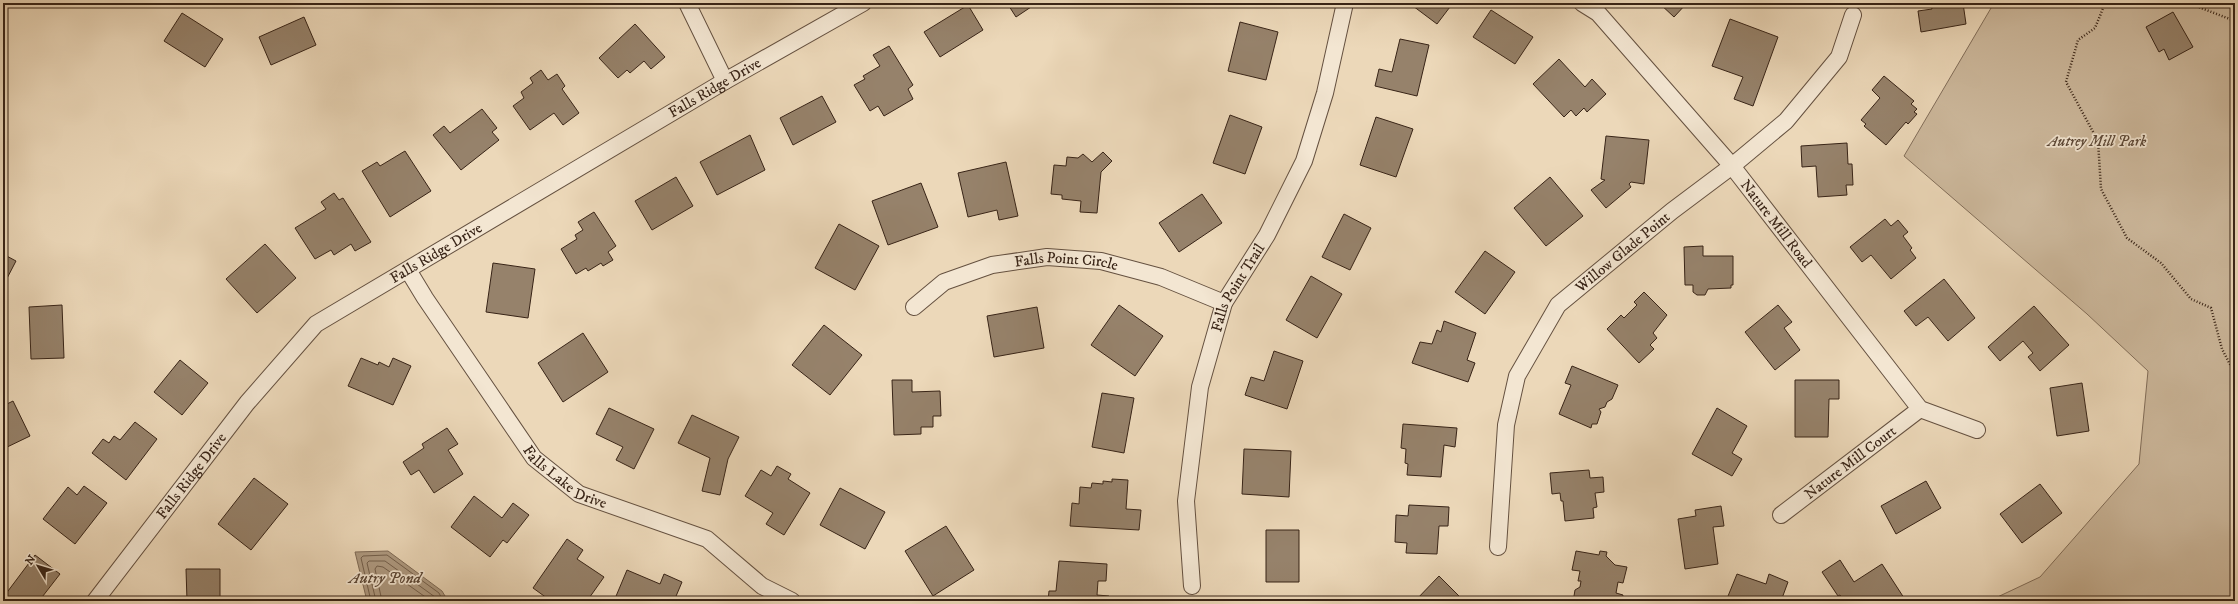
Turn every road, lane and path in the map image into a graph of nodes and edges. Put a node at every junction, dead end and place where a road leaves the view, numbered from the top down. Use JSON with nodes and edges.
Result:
{"nodes":[{"id":1,"x":687,"y":3,"type":"edge"},
{"id":2,"x":863,"y":3,"type":"edge"},
{"id":3,"x":1344,"y":3,"type":"edge"},
{"id":4,"x":1582,"y":3,"type":"edge"},
{"id":5,"x":2109,"y":3,"type":"edge"},
{"id":6,"x":2188,"y":3,"type":"edge"},
{"id":7,"x":1853,"y":15,"type":"dead end"},
{"id":8,"x":2235,"y":21,"type":"edge"},
{"id":9,"x":725,"y":80,"type":"junction"},
{"id":10,"x":1732,"y":166,"type":"junction"},
{"id":11,"x":408,"y":270,"type":"junction"},
{"id":12,"x":1224,"y":303,"type":"junction"},
{"id":13,"x":914,"y":307,"type":"dead end"},
{"id":14,"x":2235,"y":374,"type":"edge"},
{"id":15,"x":1920,"y":409,"type":"junction"},
{"id":16,"x":1977,"y":430,"type":"dead end"},
{"id":17,"x":1781,"y":515,"type":"dead end"},
{"id":18,"x":1498,"y":547,"type":"dead end"},
{"id":19,"x":1192,"y":586,"type":"dead end"},
{"id":20,"x":98,"y":599,"type":"edge"},
{"id":21,"x":792,"y":601,"type":"edge"}],
"edges":[{"from":1,"to":9,"type":"street"},
{"from":2,"to":9,"type":"street","name":"Falls Ridge Drive"},
{"from":3,"to":12,"type":"street","name":"Falls Point Trail"},
{"from":4,"to":10,"type":"street","name":"Nature Mill Road"},
{"from":5,"to":14,"type":"path"},
{"from":6,"to":8,"type":"path"},
{"from":7,"to":10,"type":"street","name":"Willow Glade Point"},
{"from":9,"to":11,"type":"street","name":"Falls Ridge Drive"},
{"from":10,"to":15,"type":"street","name":"Nature Mill Road"},
{"from":10,"to":18,"type":"street","name":"Willow Glade Point"},
{"from":11,"to":20,"type":"street","name":"Falls Ridge Drive"},
{"from":11,"to":21,"type":"street","name":"Falls Lake Drive"},
{"from":12,"to":13,"type":"street","name":"Falls Point Circle"},
{"from":12,"to":19,"type":"street","name":"Falls Point Trail"},
{"from":15,"to":16,"type":"street"},
{"from":15,"to":17,"type":"street","name":"Nature Mill Court"}]}
